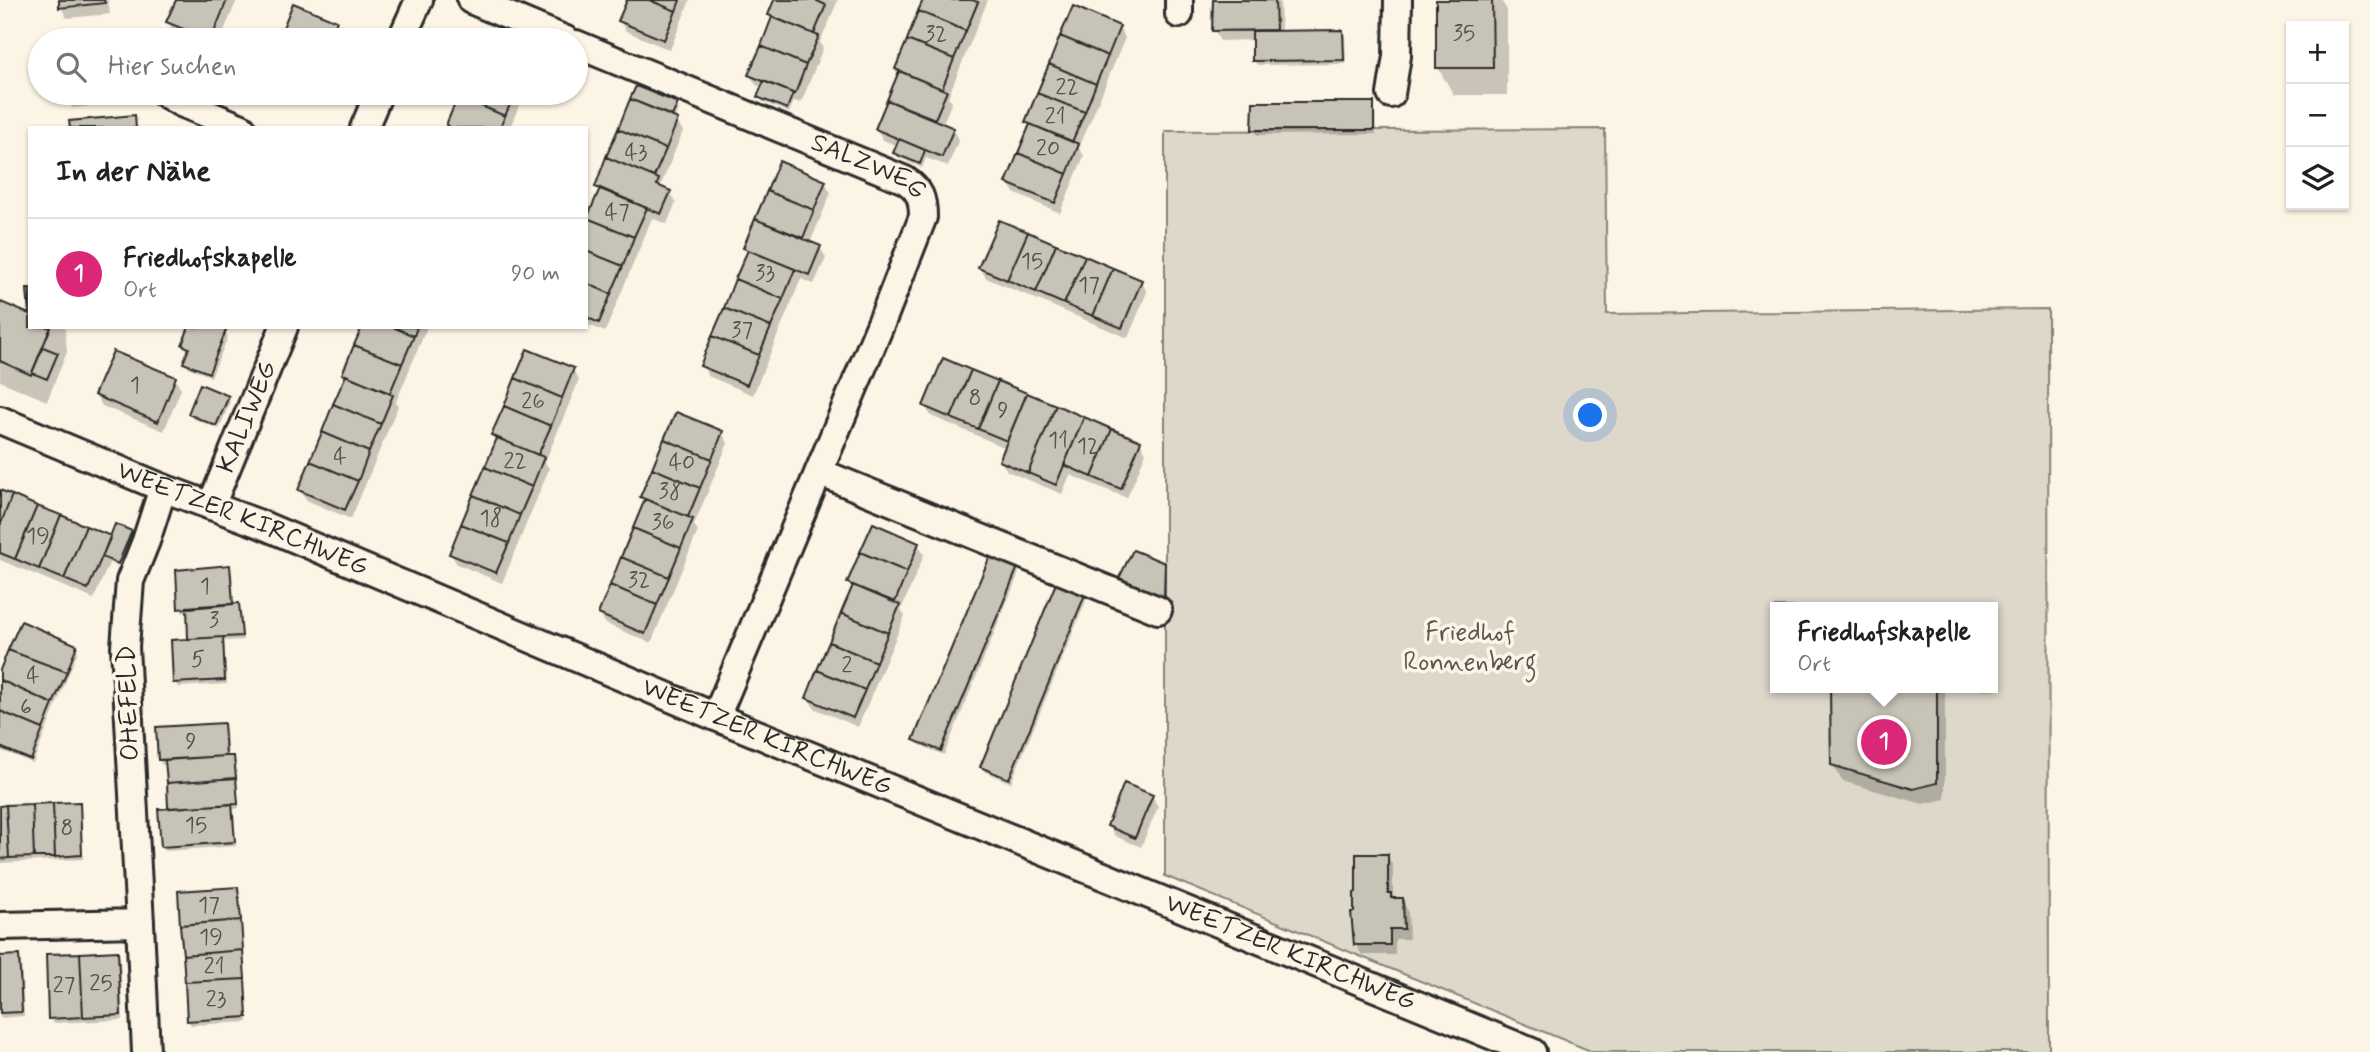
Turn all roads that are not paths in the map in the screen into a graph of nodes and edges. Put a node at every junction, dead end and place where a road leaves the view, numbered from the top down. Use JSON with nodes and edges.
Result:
{"nodes":[{"id":1,"x":419,"y":0,"type":"edge"},
{"id":2,"x":471,"y":0,"type":"edge"},
{"id":3,"x":1398,"y":0,"type":"edge"},
{"id":4,"x":406,"y":28,"type":"edge"},
{"id":5,"x":538,"y":28,"type":"edge"},
{"id":6,"x":588,"y":49,"type":"edge"},
{"id":7,"x":1391,"y":94,"type":"dead end"},
{"id":8,"x":186,"y":105,"type":"edge"},
{"id":9,"x":374,"y":105,"type":"edge"},
{"id":10,"x":237,"y":126,"type":"edge"},
{"id":11,"x":365,"y":126,"type":"edge"},
{"id":12,"x":283,"y":329,"type":"edge"},
{"id":13,"x":0,"y":420,"type":"edge"},
{"id":14,"x":819,"y":472,"type":"junction"},
{"id":15,"x":163,"y":488,"type":"junction"},
{"id":16,"x":211,"y":506,"type":"junction"},
{"id":17,"x":1158,"y":610,"type":"dead end"},
{"id":18,"x":716,"y":718,"type":"junction"},
{"id":19,"x":141,"y":923,"type":"junction"},
{"id":20,"x":0,"y":926,"type":"edge"},
{"id":21,"x":146,"y":1052,"type":"edge"},
{"id":22,"x":1532,"y":1052,"type":"edge"}],
"edges":[{"from":1,"to":4,"type":"street"},
{"from":2,"to":5,"type":"street"},
{"from":3,"to":7,"type":"street"},
{"from":6,"to":14,"type":"street","name":"SALZWEG"},
{"from":8,"to":10,"type":"street"},
{"from":9,"to":11,"type":"street"},
{"from":12,"to":16,"type":"street","name":"KALIWEG"},
{"from":13,"to":15,"type":"street","name":"WEETZER KIRCHWEG"},
{"from":14,"to":17,"type":"street"},
{"from":14,"to":18,"type":"street","name":"SALZWEG"},
{"from":15,"to":16,"type":"street","name":"WEETZER KIRCHWEG"},
{"from":15,"to":19,"type":"street","name":"OHEFELD"},
{"from":16,"to":18,"type":"street","name":"WEETZER KIRCHWEG"},
{"from":18,"to":22,"type":"street","name":"WEETZER KIRCHWEG"},
{"from":19,"to":20,"type":"street"},
{"from":19,"to":21,"type":"street","name":"OHEFELD"}]}
